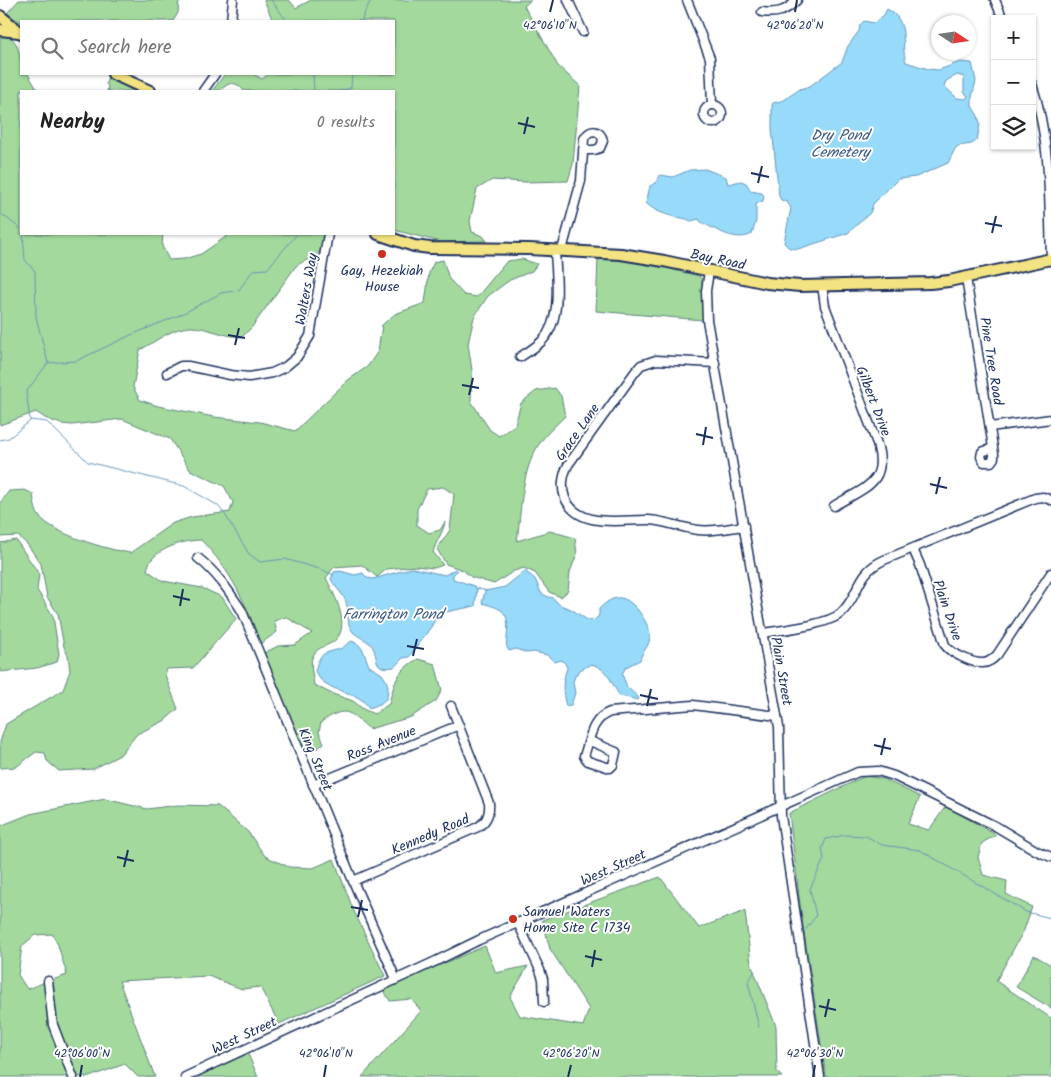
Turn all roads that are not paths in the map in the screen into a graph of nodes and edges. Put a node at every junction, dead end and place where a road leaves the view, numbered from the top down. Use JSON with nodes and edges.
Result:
{"nodes":[{"id":1,"x":233,"y":0,"type":"edge"},
{"id":2,"x":568,"y":0,"type":"edge"},
{"id":3,"x":687,"y":0,"type":"edge"},
{"id":4,"x":797,"y":0,"type":"edge"},
{"id":5,"x":995,"y":0,"type":"edge"},
{"id":6,"x":762,"y":12,"type":"dead end"},
{"id":7,"x":1001,"y":15,"type":"edge"},
{"id":8,"x":0,"y":16,"type":"edge"},
{"id":9,"x":231,"y":20,"type":"edge"},
{"id":10,"x":0,"y":30,"type":"edge"},
{"id":11,"x":20,"y":32,"type":"edge"},
{"id":12,"x":583,"y":32,"type":"dead end"},
{"id":13,"x":20,"y":33,"type":"edge"},
{"id":14,"x":115,"y":75,"type":"edge"},
{"id":15,"x":214,"y":75,"type":"edge"},
{"id":16,"x":148,"y":90,"type":"edge"},
{"id":17,"x":205,"y":90,"type":"edge"},
{"id":18,"x":1036,"y":96,"type":"edge"},
{"id":19,"x":712,"y":105,"type":"dead end"},
{"id":20,"x":583,"y":150,"type":"dead end"},
{"id":21,"x":328,"y":235,"type":"edge"},
{"id":22,"x":381,"y":235,"type":"edge"},
{"id":23,"x":559,"y":250,"type":"junction"},
{"id":24,"x":1051,"y":259,"type":"edge"},
{"id":25,"x":709,"y":271,"type":"junction"},
{"id":26,"x":966,"y":278,"type":"junction"},
{"id":27,"x":822,"y":286,"type":"junction"},
{"id":28,"x":520,"y":357,"type":"dead end"},
{"id":29,"x":715,"y":363,"type":"junction"},
{"id":30,"x":167,"y":373,"type":"dead end"},
{"id":31,"x":1051,"y":419,"type":"edge"},
{"id":32,"x":990,"y":427,"type":"junction"},
{"id":33,"x":993,"y":448,"type":"dead end"},
{"id":34,"x":1051,"y":500,"type":"edge"},
{"id":35,"x":834,"y":506,"type":"dead end"},
{"id":36,"x":744,"y":526,"type":"junction"},
{"id":37,"x":913,"y":549,"type":"junction"},
{"id":38,"x":198,"y":558,"type":"dead end"},
{"id":39,"x":1051,"y":573,"type":"edge"},
{"id":40,"x":763,"y":633,"type":"junction"},
{"id":41,"x":451,"y":706,"type":"dead end"},
{"id":42,"x":777,"y":716,"type":"junction"},
{"id":43,"x":459,"y":725,"type":"junction"},
{"id":44,"x":590,"y":742,"type":"dead end"},
{"id":45,"x":313,"y":785,"type":"junction"},
{"id":46,"x":780,"y":806,"type":"junction"},
{"id":47,"x":1051,"y":857,"type":"edge"},
{"id":48,"x":352,"y":881,"type":"junction"},
{"id":49,"x":518,"y":923,"type":"junction"},
{"id":50,"x":396,"y":979,"type":"junction"},
{"id":51,"x":48,"y":981,"type":"dead end"},
{"id":52,"x":544,"y":1002,"type":"dead end"},
{"id":53,"x":73,"y":1077,"type":"edge"},
{"id":54,"x":185,"y":1077,"type":"edge"},
{"id":55,"x":820,"y":1077,"type":"edge"}],
"edges":[{"from":1,"to":9,"type":"street"},
{"from":2,"to":12,"type":"street"},
{"from":3,"to":19,"type":"street"},
{"from":4,"to":6,"type":"street"},
{"from":5,"to":7,"type":"street"},
{"from":8,"to":11,"type":"main road"},
{"from":10,"to":13,"type":"main road"},
{"from":14,"to":16,"type":"main road"},
{"from":15,"to":17,"type":"street"},
{"from":18,"to":24,"type":"street"},
{"from":20,"to":23,"type":"street"},
{"from":21,"to":30,"type":"street","name":"Walters Way"},
{"from":22,"to":23,"type":"main road","name":"Bay Road"},
{"from":23,"to":25,"type":"main road","name":"Bay Road"},
{"from":23,"to":28,"type":"street"},
{"from":24,"to":26,"type":"main road","name":"Bay Road"},
{"from":25,"to":27,"type":"main road","name":"Bay Road"},
{"from":25,"to":29,"type":"street","name":"Plain Street"},
{"from":26,"to":27,"type":"main road","name":"Bay Road"},
{"from":26,"to":32,"type":"street","name":"Pine Tree Road"},
{"from":27,"to":35,"type":"street","name":"Gilbert Drive"},
{"from":29,"to":36,"type":"street","name":"Plain Street"},
{"from":29,"to":36,"type":"street","name":"Grace Lane"},
{"from":31,"to":32,"type":"street"},
{"from":32,"to":33,"type":"street","name":"Pine Tree Road"},
{"from":34,"to":37,"type":"street"},
{"from":36,"to":40,"type":"street","name":"Plain Street"},
{"from":37,"to":39,"type":"street","name":"Plain Drive"},
{"from":37,"to":40,"type":"street"},
{"from":38,"to":45,"type":"street","name":"King Street"},
{"from":40,"to":42,"type":"street","name":"Plain Street"},
{"from":41,"to":43,"type":"street","name":"Kennedy Road"},
{"from":42,"to":44,"type":"street"},
{"from":42,"to":46,"type":"street","name":"Plain Street"},
{"from":43,"to":45,"type":"street","name":"Ross Avenue"},
{"from":43,"to":48,"type":"street","name":"Kennedy Road"},
{"from":45,"to":48,"type":"street","name":"King Street"},
{"from":46,"to":47,"type":"street","name":"West Street"},
{"from":46,"to":49,"type":"street","name":"West Street"},
{"from":46,"to":55,"type":"street","name":"Plain Street"},
{"from":48,"to":50,"type":"street","name":"King Street"},
{"from":49,"to":50,"type":"street","name":"West Street"},
{"from":49,"to":52,"type":"street"},
{"from":50,"to":54,"type":"street","name":"West Street"},
{"from":51,"to":53,"type":"street"}]}
